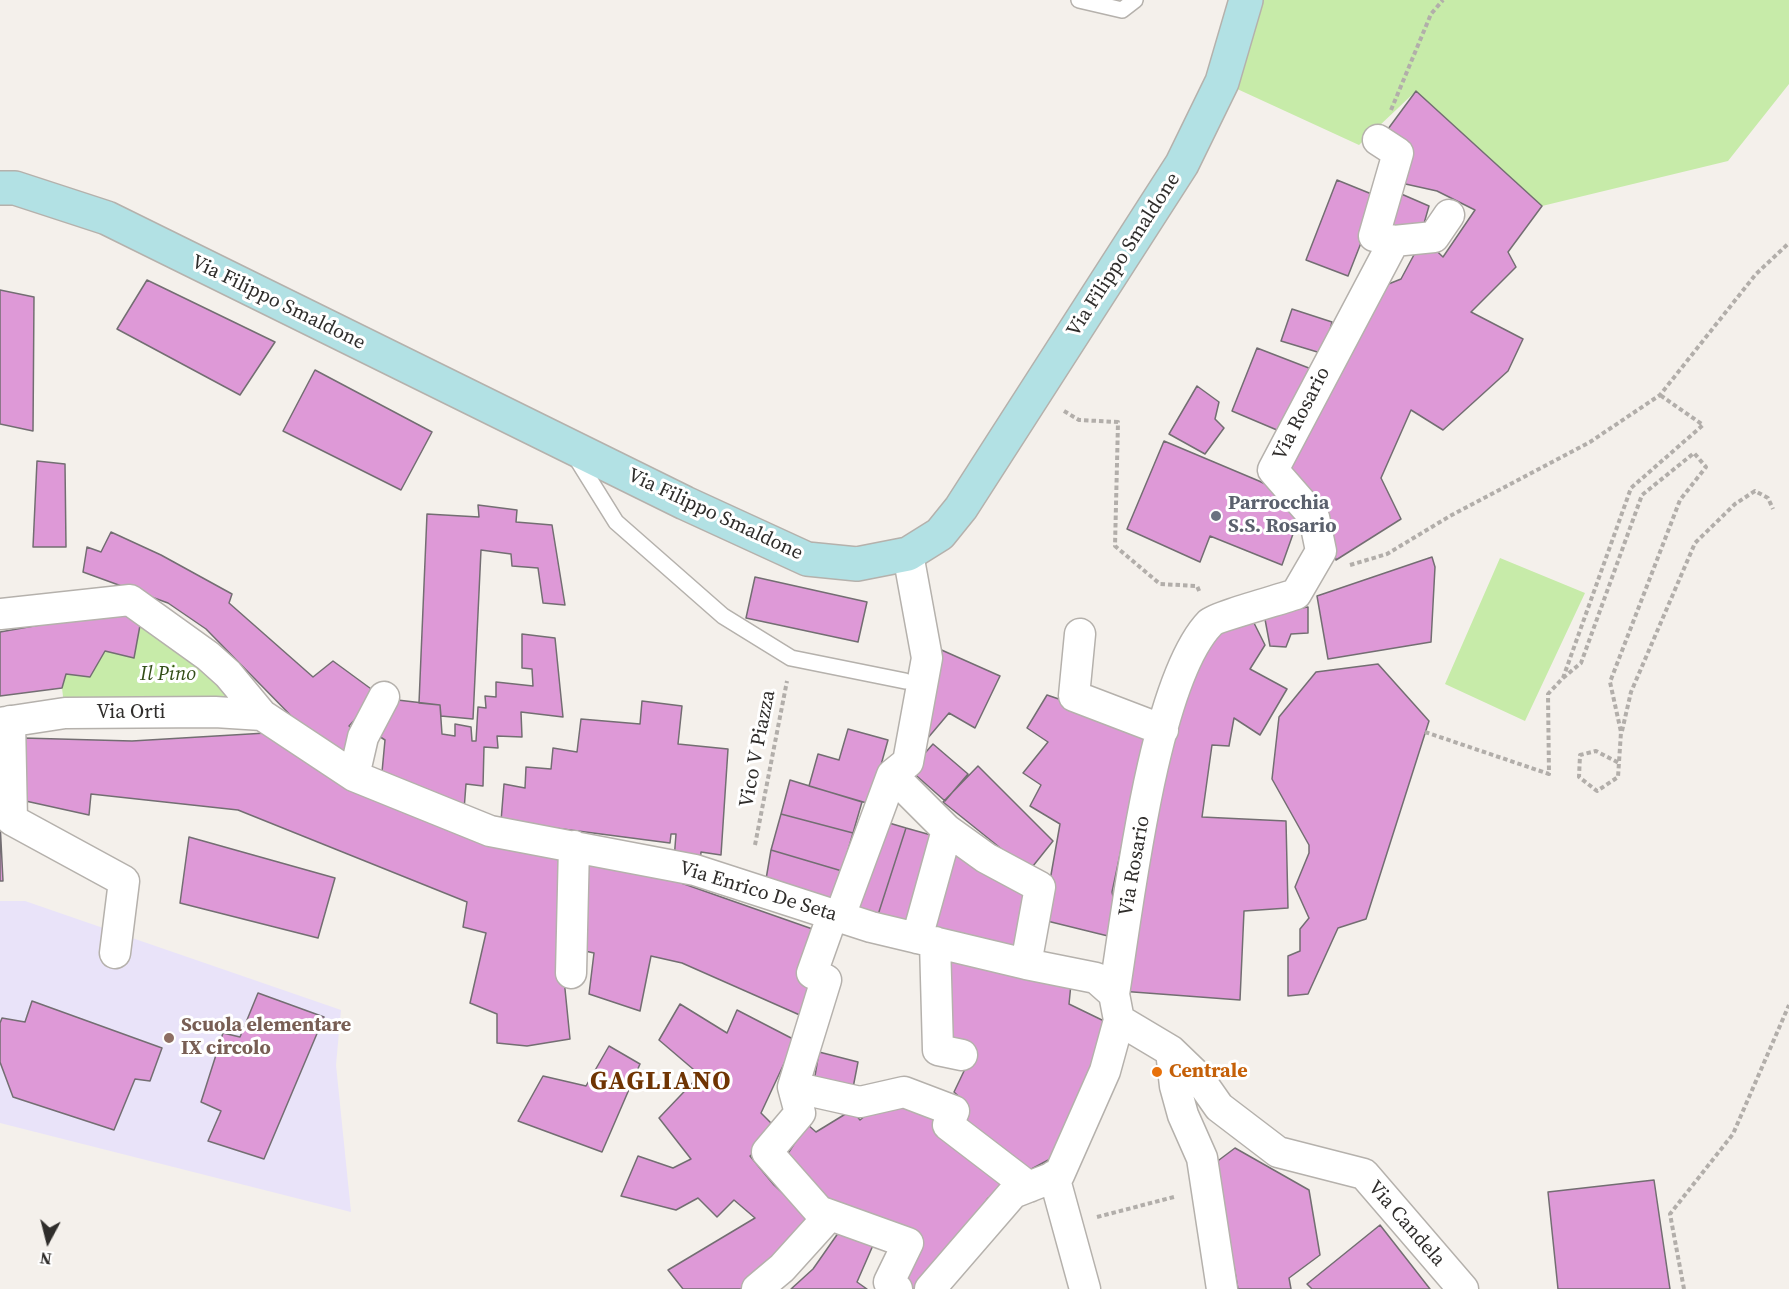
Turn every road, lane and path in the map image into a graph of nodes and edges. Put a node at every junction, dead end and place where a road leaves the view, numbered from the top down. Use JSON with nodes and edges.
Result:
{"nodes":[{"id":1,"x":1079,"y":0,"type":"edge"},
{"id":2,"x":1135,"y":0,"type":"edge"},
{"id":3,"x":1246,"y":0,"type":"edge"},
{"id":4,"x":1443,"y":0,"type":"edge"},
{"id":5,"x":1378,"y":140,"type":"joint"},
{"id":6,"x":0,"y":188,"type":"edge"},
{"id":7,"x":1449,"y":215,"type":"dead end"},
{"id":8,"x":1394,"y":241,"type":"junction"},
{"id":9,"x":1789,"y":243,"type":"edge"},
{"id":10,"x":1034,"y":394,"type":"junction"},
{"id":11,"x":1660,"y":395,"type":"junction"},
{"id":12,"x":569,"y":446,"type":"junction"},
{"id":13,"x":1773,"y":509,"type":"dead end"},
{"id":14,"x":908,"y":554,"type":"junction"},
{"id":15,"x":1306,"y":577,"type":"junction"},
{"id":16,"x":0,"y":614,"type":"edge"},
{"id":17,"x":1211,"y":621,"type":"junction"},
{"id":18,"x":1080,"y":634,"type":"dead end"},
{"id":19,"x":791,"y":658,"type":"junction"},
{"id":20,"x":1563,"y":678,"type":"junction"},
{"id":21,"x":905,"y":681,"type":"dead end"},
{"id":22,"x":384,"y":697,"type":"dead end"},
{"id":23,"x":262,"y":715,"type":"junction"},
{"id":24,"x":5,"y":722,"type":"edge"},
{"id":25,"x":1163,"y":730,"type":"junction"},
{"id":26,"x":1425,"y":732,"type":"dead end"},
{"id":27,"x":1622,"y":732,"type":"junction"},
{"id":28,"x":1619,"y":763,"type":"junction"},
{"id":29,"x":892,"y":775,"type":"junction"},
{"id":30,"x":354,"y":776,"type":"junction"},
{"id":31,"x":947,"y":830,"type":"junction"},
{"id":32,"x":755,"y":845,"type":"dead end"},
{"id":33,"x":574,"y":846,"type":"junction"},
{"id":34,"x":837,"y":915,"type":"junction"},
{"id":35,"x":926,"y":940,"type":"junction"},
{"id":36,"x":115,"y":953,"type":"dead end"},
{"id":37,"x":1026,"y":964,"type":"junction"},
{"id":38,"x":571,"y":973,"type":"dead end"},
{"id":39,"x":1789,"y":1005,"type":"edge"},
{"id":40,"x":1116,"y":1007,"type":"junction"},
{"id":41,"x":1171,"y":1052,"type":"junction"},
{"id":42,"x":962,"y":1055,"type":"dead end"},
{"id":43,"x":794,"y":1088,"type":"junction"},
{"id":44,"x":1042,"y":1182,"type":"junction"},
{"id":45,"x":1207,"y":1189,"type":"junction"},
{"id":46,"x":830,"y":1216,"type":"junction"},
{"id":47,"x":1068,"y":1224,"type":"junction"},
{"id":48,"x":757,"y":1289,"type":"edge"},
{"id":49,"x":897,"y":1289,"type":"edge"},
{"id":50,"x":930,"y":1289,"type":"edge"},
{"id":51,"x":1085,"y":1289,"type":"edge"},
{"id":52,"x":1222,"y":1289,"type":"edge"},
{"id":53,"x":1463,"y":1289,"type":"edge"},
{"id":54,"x":1684,"y":1289,"type":"edge"}],
"edges":[{"from":1,"to":2,"type":"lane"},
{"from":3,"to":10,"type":"street","name":"Via Filippo Smaldone"},
{"from":4,"to":5,"type":"path"},
{"from":5,"to":8,"type":"street"},
{"from":6,"to":12,"type":"street","name":"Via Filippo Smaldone"},
{"from":7,"to":8,"type":"street"},
{"from":8,"to":15,"type":"street","name":"Via Rosario"},
{"from":9,"to":11,"type":"path"},
{"from":10,"to":14,"type":"street","name":"Via Filippo Smaldone"},
{"from":10,"to":17,"type":"path"},
{"from":11,"to":15,"type":"path"},
{"from":11,"to":20,"type":"path"},
{"from":12,"to":14,"type":"street","name":"Via Filippo Smaldone"},
{"from":12,"to":19,"type":"lane"},
{"from":13,"to":27,"type":"path"},
{"from":14,"to":29,"type":"street"},
{"from":15,"to":17,"type":"street","name":"Via Rosario"},
{"from":16,"to":23,"type":"street"},
{"from":17,"to":25,"type":"street","name":"Via Rosario"},
{"from":18,"to":25,"type":"street"},
{"from":19,"to":21,"type":"lane"},
{"from":19,"to":32,"type":"path","name":"Vico V Piazza"},
{"from":20,"to":26,"type":"path"},
{"from":20,"to":27,"type":"path"},
{"from":22,"to":30,"type":"street"},
{"from":23,"to":24,"type":"street","name":"Via Orti"},
{"from":23,"to":30,"type":"street","name":"Via Enrico De Seta"},
{"from":24,"to":36,"type":"street"},
{"from":25,"to":40,"type":"street","name":"Via Rosario"},
{"from":27,"to":28,"type":"path"},
{"from":28,"to":28,"type":"path"},
{"from":29,"to":31,"type":"street"},
{"from":29,"to":34,"type":"street"},
{"from":30,"to":33,"type":"street","name":"Via Enrico De Seta"},
{"from":31,"to":35,"type":"street"},
{"from":31,"to":37,"type":"street"},
{"from":33,"to":34,"type":"street","name":"Via Enrico De Seta"},
{"from":33,"to":38,"type":"street"},
{"from":34,"to":35,"type":"street","name":"Via Enrico De Seta"},
{"from":34,"to":43,"type":"street"},
{"from":35,"to":37,"type":"street","name":"Via Enrico De Seta"},
{"from":35,"to":42,"type":"street"},
{"from":37,"to":40,"type":"street","name":"Via Enrico De Seta"},
{"from":39,"to":54,"type":"path"},
{"from":40,"to":41,"type":"street","name":"Via Enrico De Seta"},
{"from":40,"to":44,"type":"street","name":"Via Rosario"},
{"from":41,"to":45,"type":"street"},
{"from":41,"to":53,"type":"street","name":"Via Candela"},
{"from":43,"to":44,"type":"street"},
{"from":43,"to":46,"type":"street"},
{"from":44,"to":47,"type":"street"},
{"from":44,"to":50,"type":"street"},
{"from":45,"to":47,"type":"path"},
{"from":45,"to":52,"type":"street"},
{"from":46,"to":48,"type":"street"},
{"from":46,"to":49,"type":"street"},
{"from":47,"to":51,"type":"street"}]}
